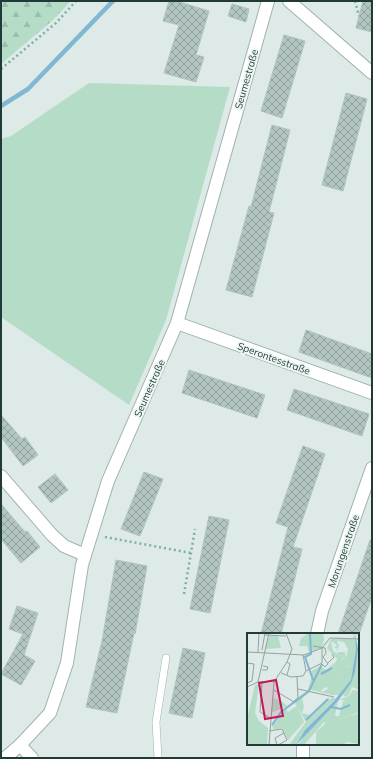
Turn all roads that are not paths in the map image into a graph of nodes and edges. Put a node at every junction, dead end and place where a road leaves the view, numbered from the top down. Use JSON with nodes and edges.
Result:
{"nodes":[{"id":1,"x":268,"y":1,"type":"edge"},
{"id":2,"x":289,"y":1,"type":"edge"},
{"id":3,"x":372,"y":73,"type":"edge"},
{"id":4,"x":177,"y":323,"type":"junction"},
{"id":5,"x":372,"y":392,"type":"edge"},
{"id":6,"x":372,"y":468,"type":"edge"},
{"id":7,"x":1,"y":476,"type":"edge"},
{"id":8,"x":85,"y":555,"type":"junction"},
{"id":9,"x":317,"y":633,"type":"edge"},
{"id":10,"x":166,"y":658,"type":"dead end"},
{"id":11,"x":20,"y":745,"type":"junction"},
{"id":12,"x":303,"y":745,"type":"edge"},
{"id":13,"x":5,"y":758,"type":"edge"},
{"id":14,"x":32,"y":758,"type":"edge"},
{"id":15,"x":158,"y":758,"type":"edge"},
{"id":16,"x":303,"y":758,"type":"edge"}],
"edges":[{"from":1,"to":4,"type":"street","name":"Seumestraße"},
{"from":2,"to":3,"type":"street"},
{"from":4,"to":5,"type":"street","name":"Sperontesstraße"},
{"from":4,"to":8,"type":"street","name":"Seumestraße"},
{"from":6,"to":9,"type":"street","name":"Morungenstraße"},
{"from":7,"to":8,"type":"street"},
{"from":8,"to":11,"type":"street","name":"Seumestraße"},
{"from":10,"to":15,"type":"lane"},
{"from":11,"to":13,"type":"street","name":"Seumestraße"},
{"from":11,"to":14,"type":"street"},
{"from":12,"to":16,"type":"street"}]}
